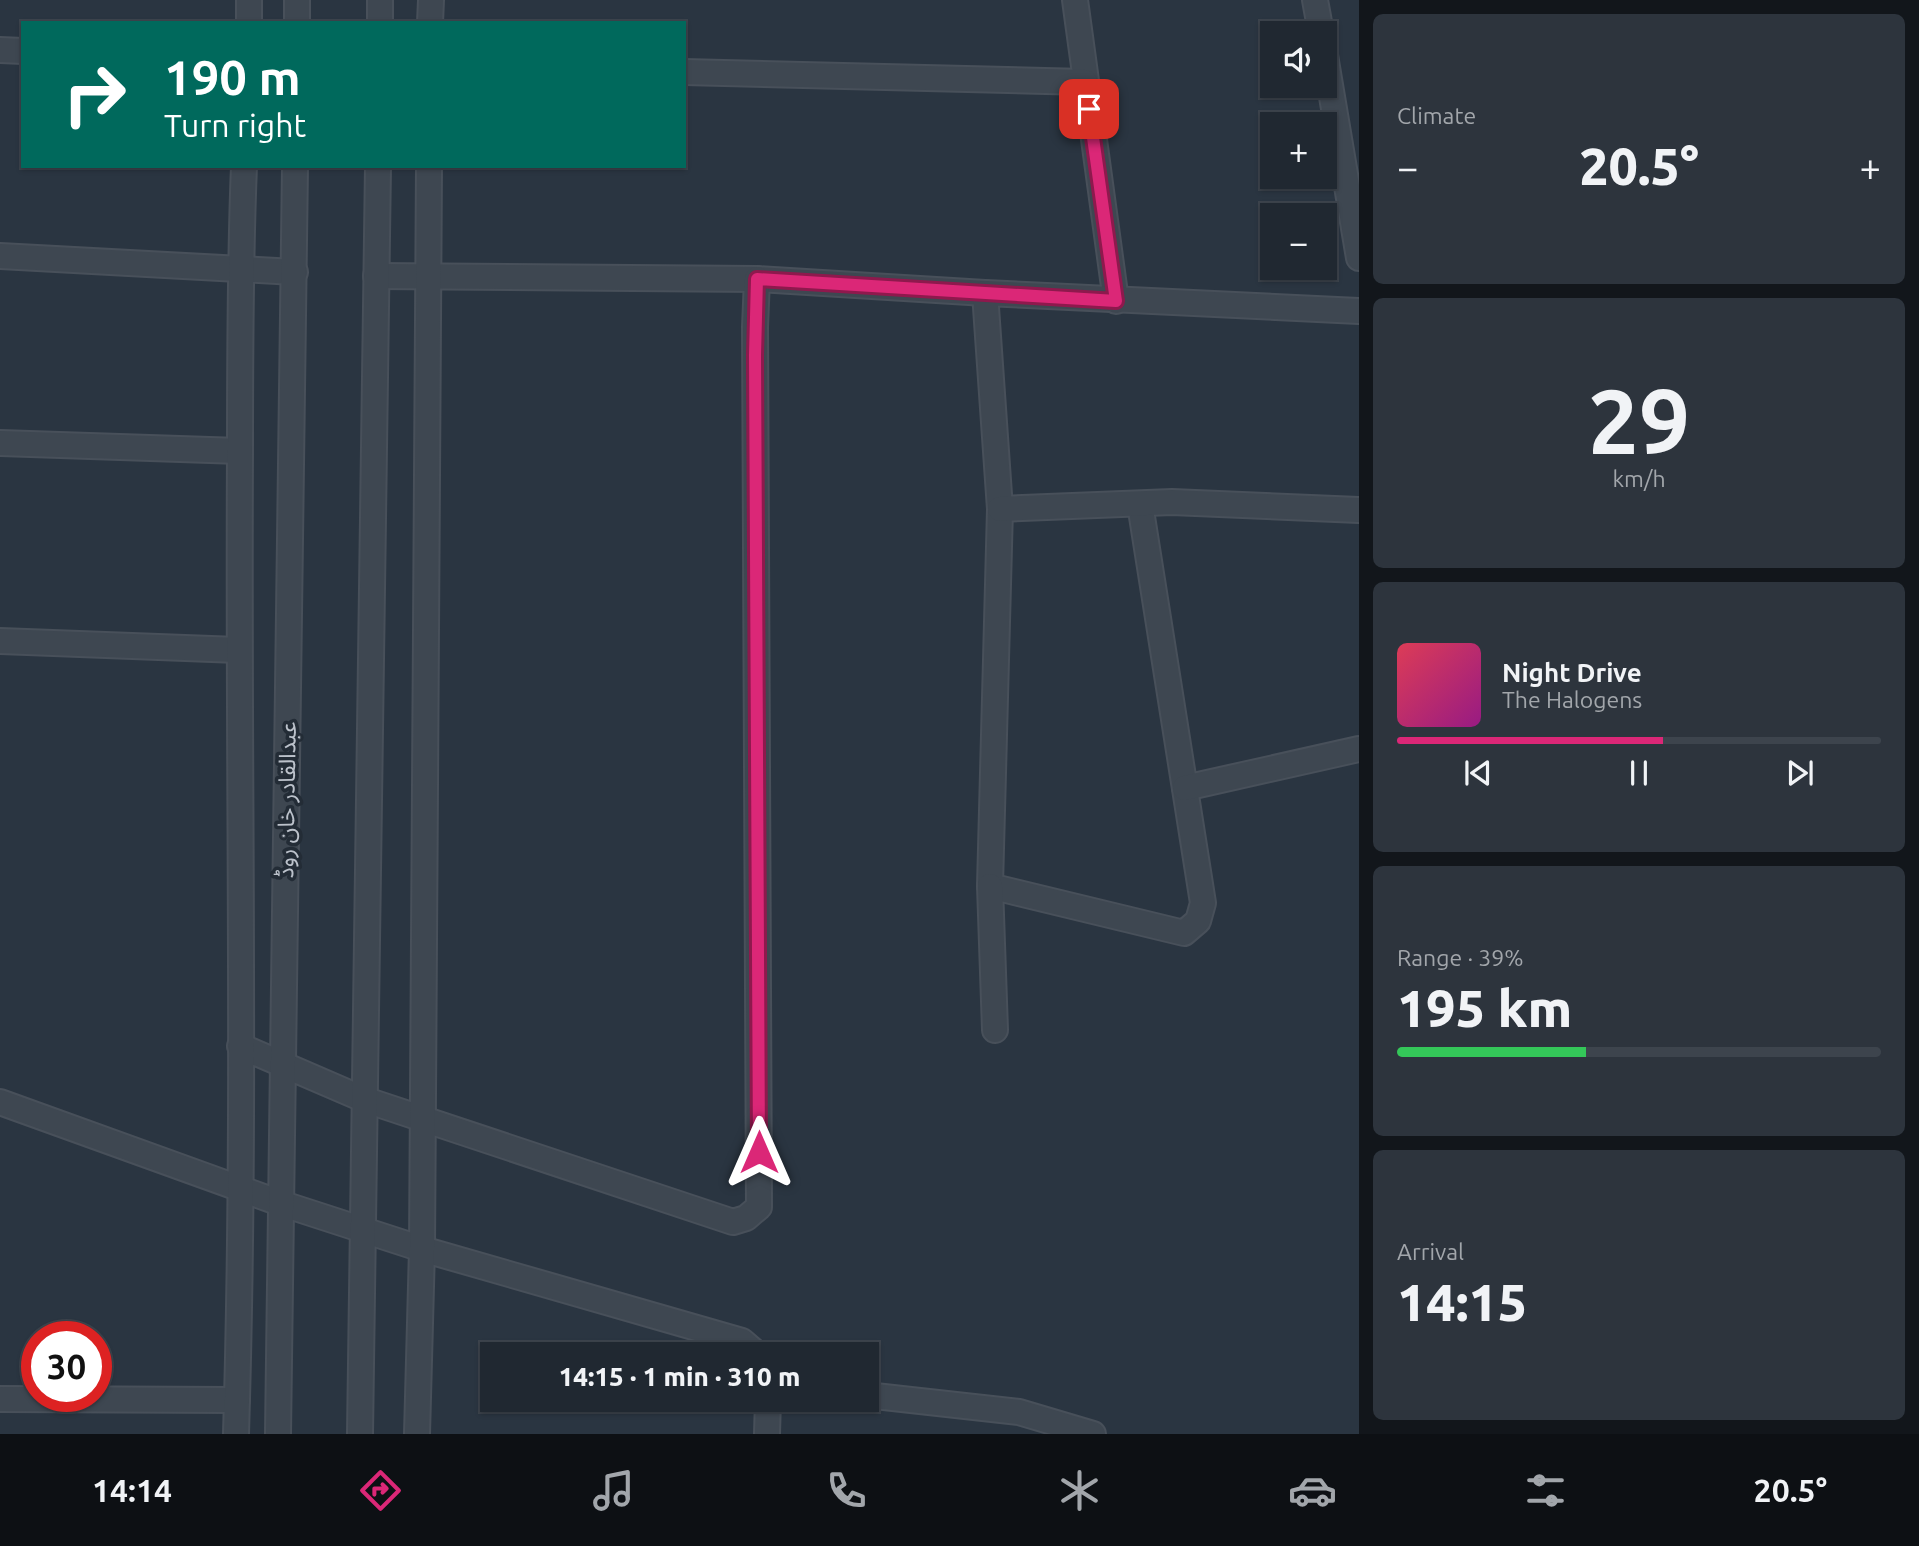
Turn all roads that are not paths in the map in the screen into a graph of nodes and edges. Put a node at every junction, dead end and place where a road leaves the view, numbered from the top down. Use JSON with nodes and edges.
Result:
{"nodes":[{"id":1,"x":248,"y":0,"type":"edge"},
{"id":2,"x":297,"y":0,"type":"edge"},
{"id":3,"x":380,"y":0,"type":"edge"},
{"id":4,"x":431,"y":0,"type":"edge"},
{"id":5,"x":1075,"y":0,"type":"edge"},
{"id":6,"x":1315,"y":0,"type":"edge"},
{"id":7,"x":248,"y":21,"type":"edge"},
{"id":8,"x":297,"y":21,"type":"edge"},
{"id":9,"x":380,"y":21,"type":"edge"},
{"id":10,"x":430,"y":21,"type":"edge"},
{"id":11,"x":1319,"y":21,"type":"edge"},
{"id":12,"x":0,"y":50,"type":"edge"},
{"id":13,"x":21,"y":51,"type":"edge"},
{"id":14,"x":686,"y":72,"type":"edge"},
{"id":15,"x":1086,"y":82,"type":"junction"},
{"id":16,"x":1332,"y":98,"type":"edge"},
{"id":17,"x":244,"y":168,"type":"edge"},
{"id":18,"x":296,"y":168,"type":"edge"},
{"id":19,"x":378,"y":168,"type":"edge"},
{"id":20,"x":429,"y":168,"type":"edge"},
{"id":21,"x":0,"y":256,"type":"edge"},
{"id":22,"x":1359,"y":258,"type":"edge"},
{"id":23,"x":240,"y":269,"type":"junction"},
{"id":24,"x":295,"y":272,"type":"junction"},
{"id":25,"x":376,"y":276,"type":"junction"},
{"id":26,"x":428,"y":277,"type":"junction"},
{"id":27,"x":757,"y":279,"type":"junction"},
{"id":28,"x":985,"y":293,"type":"junction"},
{"id":29,"x":1116,"y":301,"type":"junction"},
{"id":30,"x":1359,"y":312,"type":"edge"},
{"id":31,"x":0,"y":443,"type":"edge"},
{"id":32,"x":240,"y":451,"type":"junction"},
{"id":33,"x":1140,"y":504,"type":"junction"},
{"id":34,"x":1000,"y":509,"type":"junction"},
{"id":35,"x":1359,"y":510,"type":"edge"},
{"id":36,"x":0,"y":641,"type":"edge"},
{"id":37,"x":238,"y":650,"type":"junction"},
{"id":38,"x":1359,"y":749,"type":"edge"},
{"id":39,"x":1185,"y":788,"type":"junction"},
{"id":40,"x":990,"y":886,"type":"junction"},
{"id":41,"x":995,"y":1030,"type":"dead end"},
{"id":42,"x":240,"y":1046,"type":"junction"},
{"id":43,"x":282,"y":1063,"type":"junction"},
{"id":44,"x":363,"y":1099,"type":"junction"},
{"id":45,"x":0,"y":1102,"type":"edge"},
{"id":46,"x":422,"y":1119,"type":"junction"},
{"id":47,"x":241,"y":1188,"type":"junction"},
{"id":48,"x":280,"y":1203,"type":"junction"},
{"id":49,"x":361,"y":1229,"type":"junction"},
{"id":50,"x":422,"y":1249,"type":"junction"},
{"id":51,"x":743,"y":1342,"type":"edge"},
{"id":52,"x":879,"y":1397,"type":"edge"},
{"id":53,"x":0,"y":1399,"type":"edge"},
{"id":54,"x":237,"y":1400,"type":"junction"},
{"id":55,"x":768,"y":1412,"type":"edge"},
{"id":56,"x":1022,"y":1423,"type":"edge"},
{"id":57,"x":236,"y":1434,"type":"edge"},
{"id":58,"x":278,"y":1434,"type":"edge"},
{"id":59,"x":360,"y":1434,"type":"edge"},
{"id":60,"x":416,"y":1434,"type":"edge"},
{"id":61,"x":767,"y":1434,"type":"edge"},
{"id":62,"x":1093,"y":1434,"type":"edge"}],
"edges":[{"from":1,"to":7,"type":"street"},
{"from":2,"to":8,"type":"street"},
{"from":3,"to":9,"type":"street"},
{"from":4,"to":10,"type":"street"},
{"from":5,"to":15,"type":"street"},
{"from":6,"to":11,"type":"street"},
{"from":12,"to":13,"type":"street"},
{"from":14,"to":15,"type":"street"},
{"from":15,"to":29,"type":"street"},
{"from":16,"to":22,"type":"street"},
{"from":17,"to":23,"type":"street"},
{"from":18,"to":24,"type":"street","name":"عبدالقادر خان روڈ"},
{"from":19,"to":25,"type":"street"},
{"from":20,"to":26,"type":"street"},
{"from":21,"to":23,"type":"street"},
{"from":23,"to":24,"type":"street"},
{"from":23,"to":32,"type":"street"},
{"from":24,"to":43,"type":"street","name":"عبدالقادر خان روڈ"},
{"from":25,"to":26,"type":"street"},
{"from":25,"to":44,"type":"street"},
{"from":26,"to":27,"type":"street"},
{"from":26,"to":46,"type":"street"},
{"from":27,"to":28,"type":"street"},
{"from":27,"to":46,"type":"street"},
{"from":28,"to":29,"type":"street"},
{"from":28,"to":34,"type":"street"},
{"from":29,"to":30,"type":"street"},
{"from":31,"to":32,"type":"street"},
{"from":32,"to":37,"type":"street"},
{"from":33,"to":34,"type":"street"},
{"from":33,"to":35,"type":"street"},
{"from":33,"to":39,"type":"street"},
{"from":34,"to":40,"type":"street"},
{"from":36,"to":37,"type":"street"},
{"from":37,"to":42,"type":"street"},
{"from":38,"to":39,"type":"street"},
{"from":39,"to":40,"type":"street"},
{"from":40,"to":41,"type":"street"},
{"from":42,"to":43,"type":"street"},
{"from":42,"to":47,"type":"street"},
{"from":43,"to":44,"type":"street"},
{"from":43,"to":48,"type":"street","name":"عبدالقادر خان روڈ"},
{"from":44,"to":46,"type":"street"},
{"from":44,"to":49,"type":"street"},
{"from":45,"to":47,"type":"street"},
{"from":46,"to":50,"type":"street"},
{"from":47,"to":48,"type":"street"},
{"from":47,"to":54,"type":"street"},
{"from":48,"to":49,"type":"street"},
{"from":48,"to":58,"type":"street","name":"عبدالقادر خان روڈ"},
{"from":49,"to":50,"type":"street"},
{"from":49,"to":59,"type":"street"},
{"from":50,"to":51,"type":"street"},
{"from":50,"to":60,"type":"street"},
{"from":52,"to":56,"type":"street"},
{"from":53,"to":54,"type":"street"},
{"from":54,"to":57,"type":"street"},
{"from":55,"to":61,"type":"street"},
{"from":56,"to":62,"type":"street"}]}
